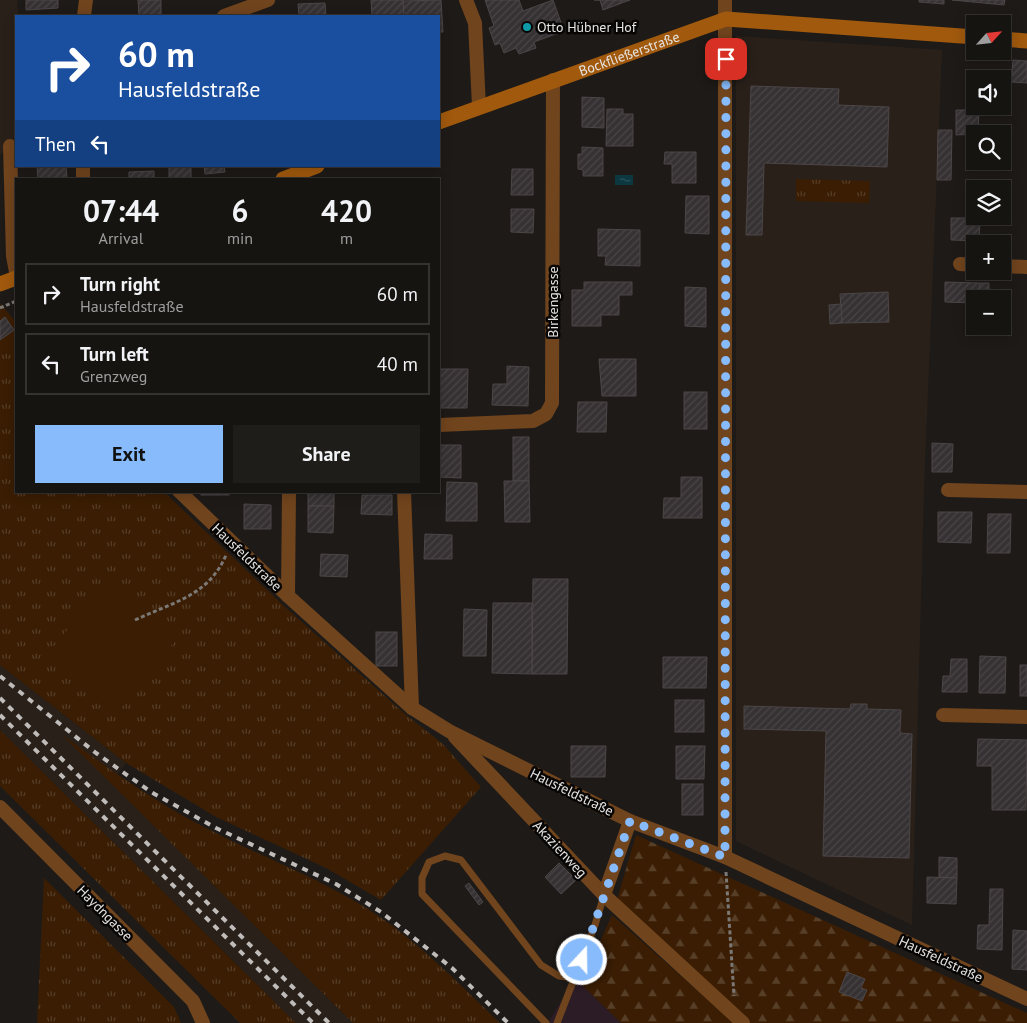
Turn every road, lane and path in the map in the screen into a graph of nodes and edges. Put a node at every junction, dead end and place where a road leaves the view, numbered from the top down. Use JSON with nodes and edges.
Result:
{"nodes":[{"id":1,"x":86,"y":0,"type":"edge"},
{"id":2,"x":268,"y":0,"type":"edge"},
{"id":3,"x":466,"y":0,"type":"edge"},
{"id":4,"x":725,"y":0,"type":"edge"},
{"id":5,"x":248,"y":4,"type":"edge"},
{"id":6,"x":84,"y":15,"type":"edge"},
{"id":7,"x":226,"y":15,"type":"edge"},
{"id":8,"x":726,"y":19,"type":"junction"},
{"id":9,"x":966,"y":36,"type":"edge"},
{"id":10,"x":1011,"y":40,"type":"edge"},
{"id":11,"x":1027,"y":41,"type":"edge"},
{"id":12,"x":553,"y":80,"type":"junction"},
{"id":13,"x":479,"y":108,"type":"junction"},
{"id":14,"x":440,"y":122,"type":"edge"},
{"id":15,"x":10,"y":146,"type":"dead end"},
{"id":16,"x":315,"y":167,"type":"edge"},
{"id":17,"x":289,"y":178,"type":"edge"},
{"id":18,"x":960,"y":264,"type":"dead end"},
{"id":19,"x":966,"y":264,"type":"edge"},
{"id":20,"x":1011,"y":266,"type":"edge"},
{"id":21,"x":15,"y":267,"type":"edge"},
{"id":22,"x":1027,"y":267,"type":"edge"},
{"id":23,"x":15,"y":278,"type":"edge"},
{"id":24,"x":0,"y":284,"type":"edge"},
{"id":25,"x":15,"y":301,"type":"edge"},
{"id":26,"x":0,"y":308,"type":"edge"},
{"id":27,"x":440,"y":425,"type":"edge"},
{"id":28,"x":948,"y":490,"type":"dead end"},
{"id":29,"x":1027,"y":492,"type":"edge"},
{"id":30,"x":181,"y":493,"type":"edge"},
{"id":31,"x":289,"y":493,"type":"edge"},
{"id":32,"x":404,"y":493,"type":"edge"},
{"id":33,"x":232,"y":542,"type":"junction"},
{"id":34,"x":288,"y":596,"type":"junction"},
{"id":35,"x":134,"y":620,"type":"dead end"},
{"id":36,"x":412,"y":708,"type":"junction"},
{"id":37,"x":943,"y":715,"type":"dead end"},
{"id":38,"x":1027,"y":717,"type":"edge"},
{"id":39,"x":449,"y":731,"type":"junction"},
{"id":40,"x":0,"y":807,"type":"edge"},
{"id":41,"x":630,"y":821,"type":"junction"},
{"id":42,"x":725,"y":857,"type":"junction"},
{"id":43,"x":604,"y":895,"type":"junction"},
{"id":44,"x":575,"y":978,"type":"junction"},
{"id":45,"x":1027,"y":999,"type":"edge"},
{"id":46,"x":739,"y":1019,"type":"edge"},
{"id":47,"x":203,"y":1023,"type":"edge"},
{"id":48,"x":546,"y":1023,"type":"edge"},
{"id":49,"x":557,"y":1023,"type":"edge"}],
"edges":[{"from":1,"to":6,"type":"street"},
{"from":2,"to":5,"type":"street"},
{"from":3,"to":13,"type":"street"},
{"from":4,"to":8,"type":"street"},
{"from":5,"to":7,"type":"street"},
{"from":8,"to":9,"type":"main road","name":"Bockfließerstraße"},
{"from":8,"to":12,"type":"main road","name":"Bockfließerstraße"},
{"from":8,"to":42,"type":"street"},
{"from":10,"to":11,"type":"main road"},
{"from":12,"to":13,"type":"main road","name":"Bockfließerstraße"},
{"from":12,"to":27,"type":"street","name":"Birkengasse"},
{"from":13,"to":14,"type":"main road","name":"Bockfließerstraße"},
{"from":15,"to":21,"type":"street"},
{"from":16,"to":17,"type":"main road"},
{"from":18,"to":19,"type":"street"},
{"from":20,"to":22,"type":"street"},
{"from":23,"to":24,"type":"main road"},
{"from":25,"to":26,"type":"path"},
{"from":28,"to":29,"type":"street"},
{"from":30,"to":33,"type":"street","name":"Hausfeldstraße"},
{"from":31,"to":34,"type":"street"},
{"from":32,"to":36,"type":"street"},
{"from":33,"to":34,"type":"street","name":"Hausfeldstraße"},
{"from":33,"to":35,"type":"path"},
{"from":34,"to":36,"type":"street","name":"Hausfeldstraße"},
{"from":36,"to":39,"type":"street","name":"Hausfeldstraße"},
{"from":37,"to":38,"type":"street"},
{"from":39,"to":41,"type":"street","name":"Hausfeldstraße"},
{"from":39,"to":43,"type":"street","name":"Akazienweg"},
{"from":40,"to":47,"type":"street","name":"Haydngasse"},
{"from":41,"to":42,"type":"street","name":"Hausfeldstraße"},
{"from":41,"to":43,"type":"street"},
{"from":42,"to":45,"type":"street","name":"Hausfeldstraße"},
{"from":42,"to":46,"type":"path"},
{"from":43,"to":44,"type":"lane"},
{"from":43,"to":46,"type":"street","name":"Akazienweg"},
{"from":44,"to":48,"type":"lane"},
{"from":44,"to":49,"type":"lane"}]}
